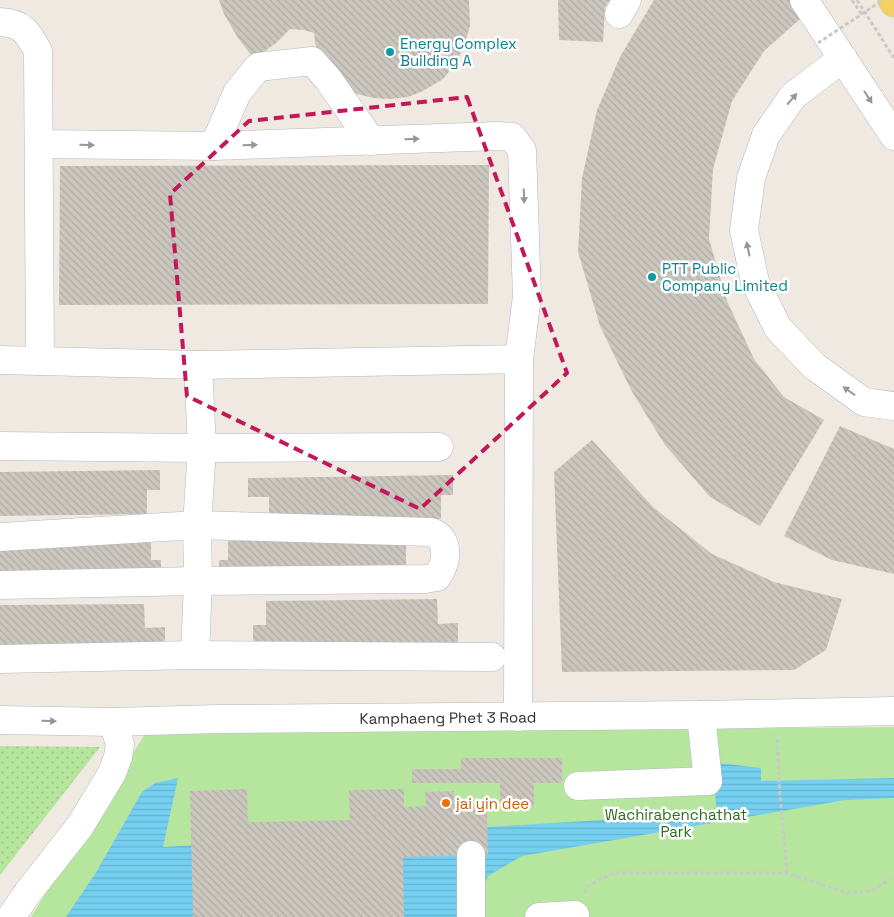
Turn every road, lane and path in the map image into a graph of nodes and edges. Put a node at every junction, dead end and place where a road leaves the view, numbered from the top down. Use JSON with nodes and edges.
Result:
{"nodes":[{"id":1,"x":804,"y":0,"type":"edge"},
{"id":2,"x":852,"y":0,"type":"edge"},
{"id":3,"x":857,"y":0,"type":"edge"},
{"id":4,"x":883,"y":0,"type":"edge"},
{"id":5,"x":892,"y":0,"type":"edge"},
{"id":6,"x":894,"y":3,"type":"edge"},
{"id":7,"x":862,"y":14,"type":"junction"},
{"id":8,"x":0,"y":22,"type":"edge"},
{"id":9,"x":818,"y":43,"type":"dead end"},
{"id":10,"x":842,"y":58,"type":"junction"},
{"id":11,"x":894,"y":58,"type":"edge"},
{"id":12,"x":894,"y":136,"type":"edge"},
{"id":13,"x":371,"y":141,"type":"junction"},
{"id":14,"x":39,"y":144,"type":"junction"},
{"id":15,"x":214,"y":146,"type":"junction"},
{"id":16,"x":519,"y":358,"type":"junction"},
{"id":17,"x":0,"y":360,"type":"edge"},
{"id":18,"x":40,"y":361,"type":"junction"},
{"id":19,"x":198,"y":366,"type":"junction"},
{"id":20,"x":894,"y":406,"type":"edge"},
{"id":21,"x":0,"y":446,"type":"edge"},
{"id":22,"x":439,"y":447,"type":"dead end"},
{"id":23,"x":202,"y":448,"type":"junction"},
{"id":24,"x":197,"y":524,"type":"junction"},
{"id":25,"x":0,"y":537,"type":"edge"},
{"id":26,"x":198,"y":581,"type":"junction"},
{"id":27,"x":0,"y":586,"type":"edge"},
{"id":28,"x":195,"y":655,"type":"junction"},
{"id":29,"x":492,"y":657,"type":"dead end"},
{"id":30,"x":0,"y":659,"type":"edge"},
{"id":31,"x":894,"y":711,"type":"edge"},
{"id":32,"x":701,"y":715,"type":"junction"},
{"id":33,"x":518,"y":717,"type":"junction"},
{"id":34,"x":0,"y":720,"type":"edge"},
{"id":35,"x":113,"y":722,"type":"junction"},
{"id":36,"x":778,"y":746,"type":"dead end"},
{"id":37,"x":578,"y":786,"type":"dead end"},
{"id":38,"x":471,"y":855,"type":"dead end"},
{"id":39,"x":787,"y":873,"type":"junction"},
{"id":40,"x":894,"y":876,"type":"edge"},
{"id":41,"x":575,"y":914,"type":"joint"},
{"id":42,"x":11,"y":917,"type":"edge"},
{"id":43,"x":471,"y":917,"type":"edge"},
{"id":44,"x":539,"y":917,"type":"edge"}],
"edges":[{"from":1,"to":10,"type":"street"},
{"from":2,"to":7,"type":"path"},
{"from":3,"to":11,"type":"path"},
{"from":4,"to":7,"type":"path","bridge":true},
{"from":5,"to":6,"type":"main road"},
{"from":7,"to":9,"type":"path","bridge":true},
{"from":8,"to":14,"type":"street"},
{"from":10,"to":12,"type":"street","one_way":true},
{"from":20,"to":10,"type":"street","one_way":true},
{"from":15,"to":13,"type":"street","one_way":true},
{"from":13,"to":15,"type":"street"},
{"from":13,"to":16,"type":"street","one_way":true},
{"from":14,"to":15,"type":"street","one_way":true},
{"from":14,"to":18,"type":"street"},
{"from":16,"to":19,"type":"street"},
{"from":16,"to":33,"type":"street"},
{"from":17,"to":18,"type":"street"},
{"from":18,"to":19,"type":"street"},
{"from":19,"to":23,"type":"street"},
{"from":21,"to":23,"type":"street"},
{"from":22,"to":23,"type":"street"},
{"from":23,"to":24,"type":"street"},
{"from":24,"to":25,"type":"street"},
{"from":24,"to":26,"type":"street"},
{"from":24,"to":26,"type":"street"},
{"from":26,"to":27,"type":"street"},
{"from":26,"to":28,"type":"street"},
{"from":28,"to":29,"type":"street"},
{"from":28,"to":30,"type":"street"},
{"from":31,"to":32,"type":"street","name":"Kamphaeng Phet 3 Road"},
{"from":32,"to":33,"type":"street","name":"Kamphaeng Phet 3 Road"},
{"from":32,"to":37,"type":"street"},
{"from":33,"to":35,"type":"street","name":"Kamphaeng Phet 3 Road"},
{"from":34,"to":35,"type":"street","name":"Kamphaeng Phet 3 Road","one_way":true},
{"from":35,"to":42,"type":"street"},
{"from":36,"to":39,"type":"path"},
{"from":38,"to":43,"type":"street"},
{"from":39,"to":40,"type":"path"},
{"from":39,"to":41,"type":"path"},
{"from":41,"to":44,"type":"street"}]}
